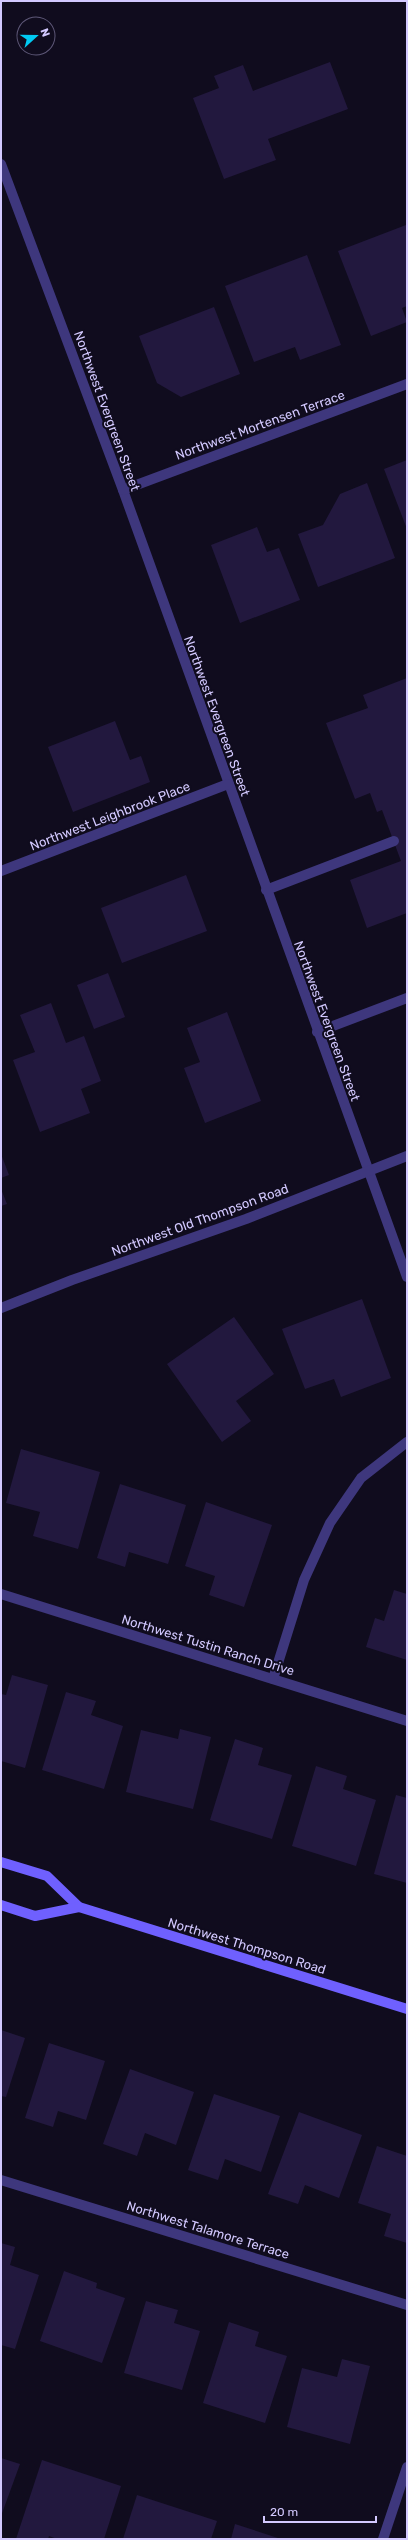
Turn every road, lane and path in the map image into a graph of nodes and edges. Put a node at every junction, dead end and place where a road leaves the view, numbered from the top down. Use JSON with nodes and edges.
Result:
{"nodes":[{"id":1,"x":1,"y":164,"type":"edge"},
{"id":2,"x":407,"y":384,"type":"edge"},
{"id":3,"x":123,"y":490,"type":"junction"},
{"id":4,"x":228,"y":784,"type":"junction"},
{"id":5,"x":394,"y":841,"type":"dead end"},
{"id":6,"x":1,"y":871,"type":"edge"},
{"id":7,"x":266,"y":890,"type":"junction"},
{"id":8,"x":407,"y":998,"type":"edge"},
{"id":9,"x":317,"y":1032,"type":"junction"},
{"id":10,"x":407,"y":1156,"type":"edge"},
{"id":11,"x":367,"y":1172,"type":"junction"},
{"id":12,"x":407,"y":1277,"type":"edge"},
{"id":13,"x":1,"y":1308,"type":"edge"},
{"id":14,"x":407,"y":1442,"type":"edge"},
{"id":15,"x":1,"y":1594,"type":"edge"},
{"id":16,"x":274,"y":1679,"type":"junction"},
{"id":17,"x":407,"y":1721,"type":"edge"},
{"id":18,"x":1,"y":1862,"type":"edge"},
{"id":19,"x":1,"y":1905,"type":"edge"},
{"id":20,"x":79,"y":1907,"type":"junction"},
{"id":21,"x":407,"y":2009,"type":"edge"},
{"id":22,"x":1,"y":2180,"type":"edge"},
{"id":23,"x":407,"y":2306,"type":"edge"},
{"id":24,"x":407,"y":2467,"type":"edge"},
{"id":25,"x":383,"y":2539,"type":"edge"}],
"edges":[{"from":1,"to":3,"type":"street","name":"Northwest Evergreen Street"},
{"from":2,"to":3,"type":"street","name":"Northwest Mortensen Terrace"},
{"from":3,"to":4,"type":"street","name":"Northwest Evergreen Street"},
{"from":4,"to":6,"type":"street","name":"Northwest Leighbrook Place"},
{"from":4,"to":7,"type":"street","name":"Northwest Evergreen Street"},
{"from":5,"to":7,"type":"street"},
{"from":7,"to":9,"type":"street","name":"Northwest Evergreen Street"},
{"from":8,"to":9,"type":"street"},
{"from":9,"to":11,"type":"street","name":"Northwest Evergreen Street"},
{"from":10,"to":11,"type":"street","name":"Northwest Old Thompson Road"},
{"from":11,"to":12,"type":"street","name":"Northwest Evergreen Street"},
{"from":11,"to":13,"type":"street","name":"Northwest Old Thompson Road"},
{"from":14,"to":16,"type":"street"},
{"from":15,"to":16,"type":"street","name":"Northwest Tustin Ranch Drive"},
{"from":16,"to":17,"type":"street","name":"Northwest Tustin Ranch Drive"},
{"from":18,"to":20,"type":"street","name":"Northwest Thompson Road"},
{"from":19,"to":20,"type":"street","name":"Northwest Thompson Road"},
{"from":20,"to":21,"type":"street","name":"Northwest Thompson Road"},
{"from":22,"to":23,"type":"street","name":"Northwest Talamore Terrace"},
{"from":24,"to":25,"type":"street"}]}
